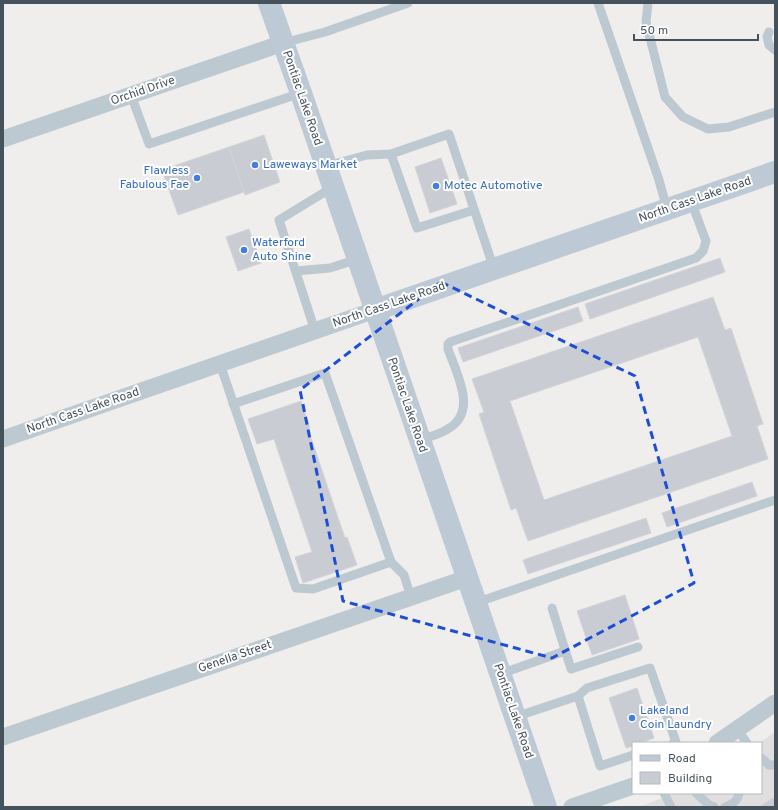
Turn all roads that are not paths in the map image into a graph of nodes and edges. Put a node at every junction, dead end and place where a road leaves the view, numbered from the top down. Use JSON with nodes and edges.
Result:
{"nodes":[{"id":1,"x":269,"y":3,"type":"edge"},
{"id":2,"x":408,"y":3,"type":"edge"},
{"id":3,"x":598,"y":3,"type":"edge"},
{"id":4,"x":648,"y":3,"type":"edge"},
{"id":5,"x":769,"y":32,"type":"dead end"},
{"id":6,"x":283,"y":43,"type":"junction"},
{"id":7,"x":775,"y":50,"type":"edge"},
{"id":8,"x":301,"y":94,"type":"junction"},
{"id":9,"x":131,"y":95,"type":"junction"},
{"id":10,"x":775,"y":112,"type":"edge"},
{"id":11,"x":3,"y":139,"type":"edge"},
{"id":12,"x":391,"y":154,"type":"junction"},
{"id":13,"x":326,"y":166,"type":"junction"},
{"id":14,"x":775,"y":172,"type":"edge"},
{"id":15,"x":333,"y":187,"type":"junction"},
{"id":16,"x":691,"y":201,"type":"junction"},
{"id":17,"x":667,"y":209,"type":"junction"},
{"id":18,"x":474,"y":210,"type":"junction"},
{"id":19,"x":358,"y":259,"type":"junction"},
{"id":20,"x":494,"y":269,"type":"junction"},
{"id":21,"x":296,"y":271,"type":"junction"},
{"id":22,"x":375,"y":310,"type":"junction"},
{"id":23,"x":315,"y":331,"type":"junction"},
{"id":24,"x":220,"y":364,"type":"junction"},
{"id":25,"x":233,"y":404,"type":"junction"},
{"id":26,"x":3,"y":439,"type":"edge"},
{"id":27,"x":419,"y":440,"type":"junction"},
{"id":28,"x":775,"y":500,"type":"edge"},
{"id":29,"x":391,"y":562,"type":"junction"},
{"id":30,"x":467,"y":578,"type":"junction"},
{"id":31,"x":411,"y":597,"type":"junction"},
{"id":32,"x":475,"y":603,"type":"junction"},
{"id":33,"x":552,"y":608,"type":"dead end"},
{"id":34,"x":638,"y":647,"type":"dead end"},
{"id":35,"x":565,"y":651,"type":"junction"},
{"id":36,"x":500,"y":674,"type":"junction"},
{"id":37,"x":578,"y":696,"type":"junction"},
{"id":38,"x":775,"y":703,"type":"edge"},
{"id":39,"x":515,"y":718,"type":"junction"},
{"id":40,"x":737,"y":729,"type":"junction"},
{"id":41,"x":3,"y":737,"type":"edge"},
{"id":42,"x":675,"y":742,"type":"edge"},
{"id":43,"x":719,"y":742,"type":"edge"},
{"id":44,"x":746,"y":742,"type":"edge"},
{"id":45,"x":632,"y":755,"type":"edge"},
{"id":46,"x":762,"y":759,"type":"edge"},
{"id":47,"x":775,"y":765,"type":"edge"},
{"id":48,"x":632,"y":786,"type":"edge"},
{"id":49,"x":664,"y":794,"type":"edge"},
{"id":50,"x":697,"y":794,"type":"edge"},
{"id":51,"x":739,"y":794,"type":"edge"},
{"id":52,"x":546,"y":807,"type":"edge"},
{"id":53,"x":572,"y":807,"type":"edge"},
{"id":54,"x":671,"y":807,"type":"edge"},
{"id":55,"x":714,"y":807,"type":"edge"},
{"id":56,"x":725,"y":807,"type":"edge"}],
"edges":[{"from":1,"to":6,"type":"main road","name":"Pontiac Lake Road"},
{"from":2,"to":6,"type":"lane"},
{"from":3,"to":17,"type":"lane"},
{"from":4,"to":10,"type":"lane"},
{"from":5,"to":7,"type":"lane"},
{"from":6,"to":8,"type":"main road","name":"Pontiac Lake Road"},
{"from":6,"to":9,"type":"street","name":"Orchid Drive"},
{"from":8,"to":9,"type":"lane"},
{"from":8,"to":13,"type":"main road","name":"Pontiac Lake Road"},
{"from":9,"to":11,"type":"street","name":"Orchid Drive"},
{"from":12,"to":13,"type":"lane"},
{"from":12,"to":18,"type":"lane"},
{"from":12,"to":18,"type":"lane"},
{"from":13,"to":15,"type":"main road","name":"Pontiac Lake Road"},
{"from":14,"to":16,"type":"main road","name":"North Cass Lake Road"},
{"from":15,"to":19,"type":"main road","name":"Pontiac Lake Road"},
{"from":15,"to":21,"type":"lane"},
{"from":16,"to":17,"type":"main road","name":"North Cass Lake Road"},
{"from":16,"to":27,"type":"lane"},
{"from":17,"to":20,"type":"main road","name":"North Cass Lake Road"},
{"from":18,"to":20,"type":"lane"},
{"from":19,"to":21,"type":"lane"},
{"from":19,"to":22,"type":"main road","name":"Pontiac Lake Road"},
{"from":20,"to":22,"type":"main road","name":"North Cass Lake Road"},
{"from":21,"to":23,"type":"lane"},
{"from":22,"to":23,"type":"street","name":"North Cass Lake Road"},
{"from":22,"to":27,"type":"main road","name":"Pontiac Lake Road"},
{"from":23,"to":24,"type":"street","name":"North Cass Lake Road"},
{"from":24,"to":25,"type":"lane"},
{"from":24,"to":26,"type":"street","name":"North Cass Lake Road"},
{"from":25,"to":29,"type":"lane"},
{"from":25,"to":29,"type":"lane"},
{"from":27,"to":30,"type":"main road","name":"Pontiac Lake Road"},
{"from":28,"to":32,"type":"lane"},
{"from":29,"to":31,"type":"lane"},
{"from":30,"to":31,"type":"street","name":"Genella Street"},
{"from":30,"to":32,"type":"main road","name":"Pontiac Lake Road"},
{"from":31,"to":41,"type":"street","name":"Genella Street"},
{"from":32,"to":36,"type":"main road","name":"Pontiac Lake Road"},
{"from":33,"to":35,"type":"lane"},
{"from":34,"to":35,"type":"lane"},
{"from":35,"to":36,"type":"lane"},
{"from":36,"to":39,"type":"main road","name":"Pontiac Lake Road"},
{"from":37,"to":39,"type":"lane"},
{"from":37,"to":42,"type":"lane"},
{"from":37,"to":45,"type":"lane"},
{"from":38,"to":40,"type":"street"},
{"from":39,"to":52,"type":"main road","name":"Pontiac Lake Road"},
{"from":40,"to":43,"type":"street"},
{"from":40,"to":44,"type":"lane"},
{"from":46,"to":47,"type":"lane"},
{"from":48,"to":53,"type":"street"},
{"from":49,"to":54,"type":"lane"},
{"from":50,"to":55,"type":"lane"},
{"from":51,"to":56,"type":"lane"}]}
